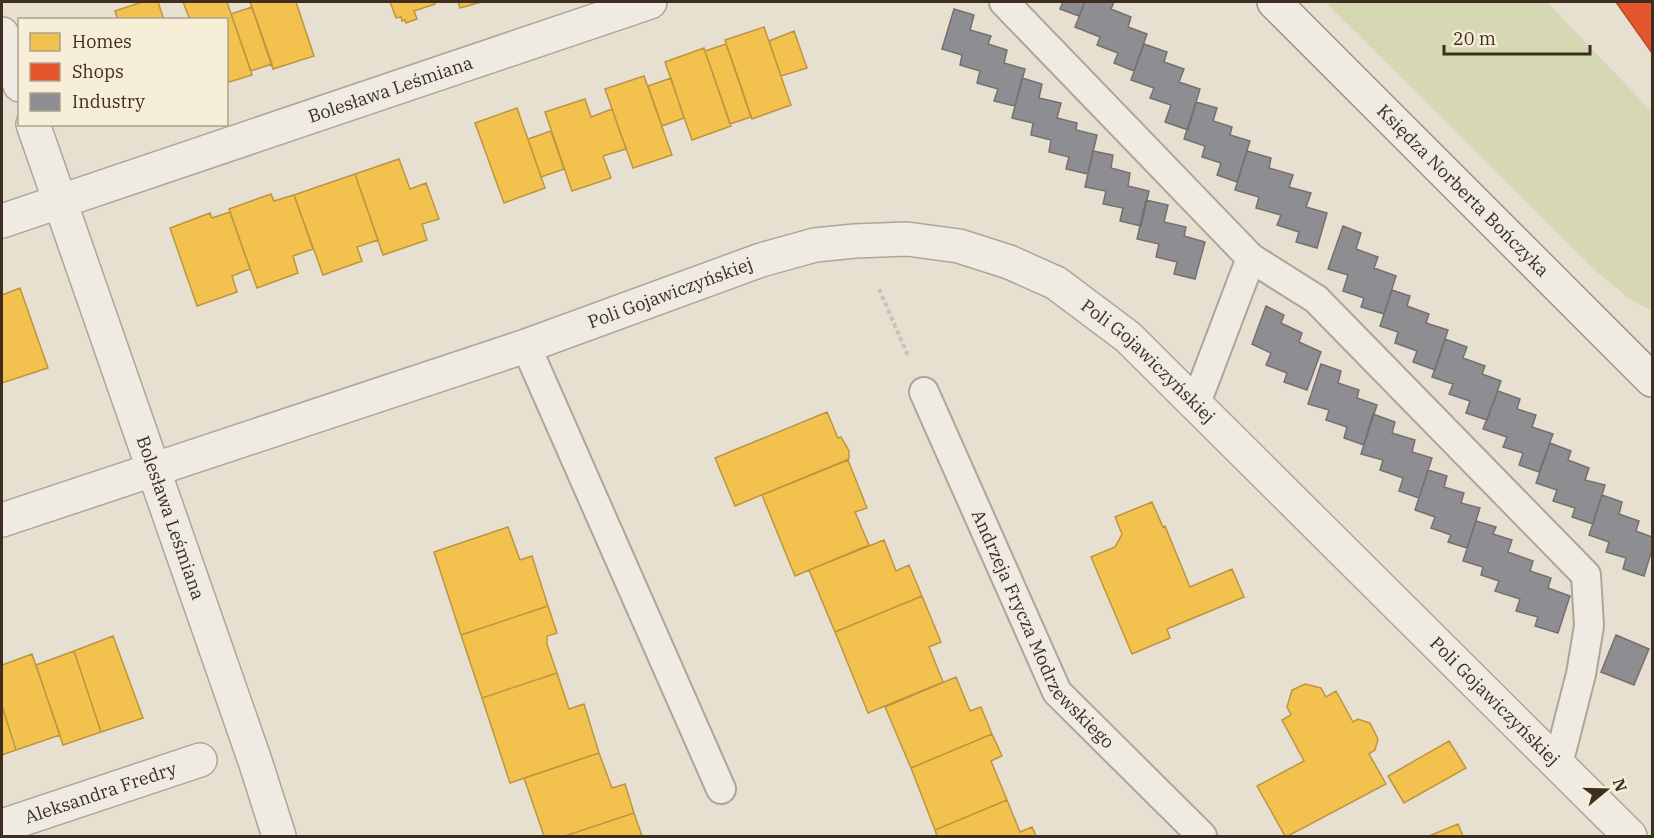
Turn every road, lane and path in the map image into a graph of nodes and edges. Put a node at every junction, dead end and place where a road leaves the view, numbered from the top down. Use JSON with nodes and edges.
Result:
{"nodes":[{"id":1,"x":650,"y":2,"type":"edge"},
{"id":2,"x":1004,"y":2,"type":"edge"},
{"id":3,"x":1274,"y":2,"type":"edge"},
{"id":4,"x":2,"y":34,"type":"edge"},
{"id":5,"x":18,"y":79,"type":"edge"},
{"id":6,"x":34,"y":126,"type":"edge"},
{"id":7,"x":60,"y":201,"type":"junction"},
{"id":8,"x":2,"y":221,"type":"edge"},
{"id":9,"x":1251,"y":258,"type":"junction"},
{"id":10,"x":879,"y":290,"type":"dead end"},
{"id":11,"x":526,"y":346,"type":"junction"},
{"id":12,"x":1653,"y":380,"type":"edge"},
{"id":13,"x":924,"y":392,"type":"joint"},
{"id":14,"x":1196,"y":403,"type":"junction"},
{"id":15,"x":153,"y":469,"type":"junction"},
{"id":16,"x":2,"y":520,"type":"edge"},
{"id":17,"x":200,"y":760,"type":"dead end"},
{"id":18,"x":1558,"y":764,"type":"junction"},
{"id":19,"x":721,"y":789,"type":"dead end"},
{"id":20,"x":2,"y":826,"type":"edge"},
{"id":21,"x":279,"y":837,"type":"edge"},
{"id":22,"x":1202,"y":837,"type":"edge"},
{"id":23,"x":1630,"y":837,"type":"edge"}],
"edges":[{"from":1,"to":7,"type":"street","name":"Bolesława Leśmiana"},
{"from":2,"to":9,"type":"lane"},
{"from":3,"to":12,"type":"street","name":"Księdza Norberta Bończyka"},
{"from":4,"to":5,"type":"street"},
{"from":6,"to":7,"type":"street","name":"Bolesława Leśmiana"},
{"from":7,"to":8,"type":"street"},
{"from":7,"to":15,"type":"street","name":"Bolesława Leśmiana"},
{"from":9,"to":14,"type":"lane"},
{"from":9,"to":18,"type":"lane"},
{"from":10,"to":13,"type":"path"},
{"from":11,"to":14,"type":"street","name":"Poli Gojawiczyńskiej"},
{"from":11,"to":15,"type":"street","name":"Poli Gojawiczyńskiej"},
{"from":11,"to":19,"type":"lane"},
{"from":13,"to":22,"type":"lane","name":"Andrzeja Frycza Modrzewskiego"},
{"from":14,"to":18,"type":"street","name":"Poli Gojawiczyńskiej"},
{"from":15,"to":16,"type":"street","name":"Poli Gojawiczyńskiej"},
{"from":15,"to":21,"type":"street","name":"Bolesława Leśmiana"},
{"from":17,"to":20,"type":"street","name":"Aleksandra Fredry"},
{"from":18,"to":23,"type":"street","name":"Poli Gojawiczyńskiej"}]}
